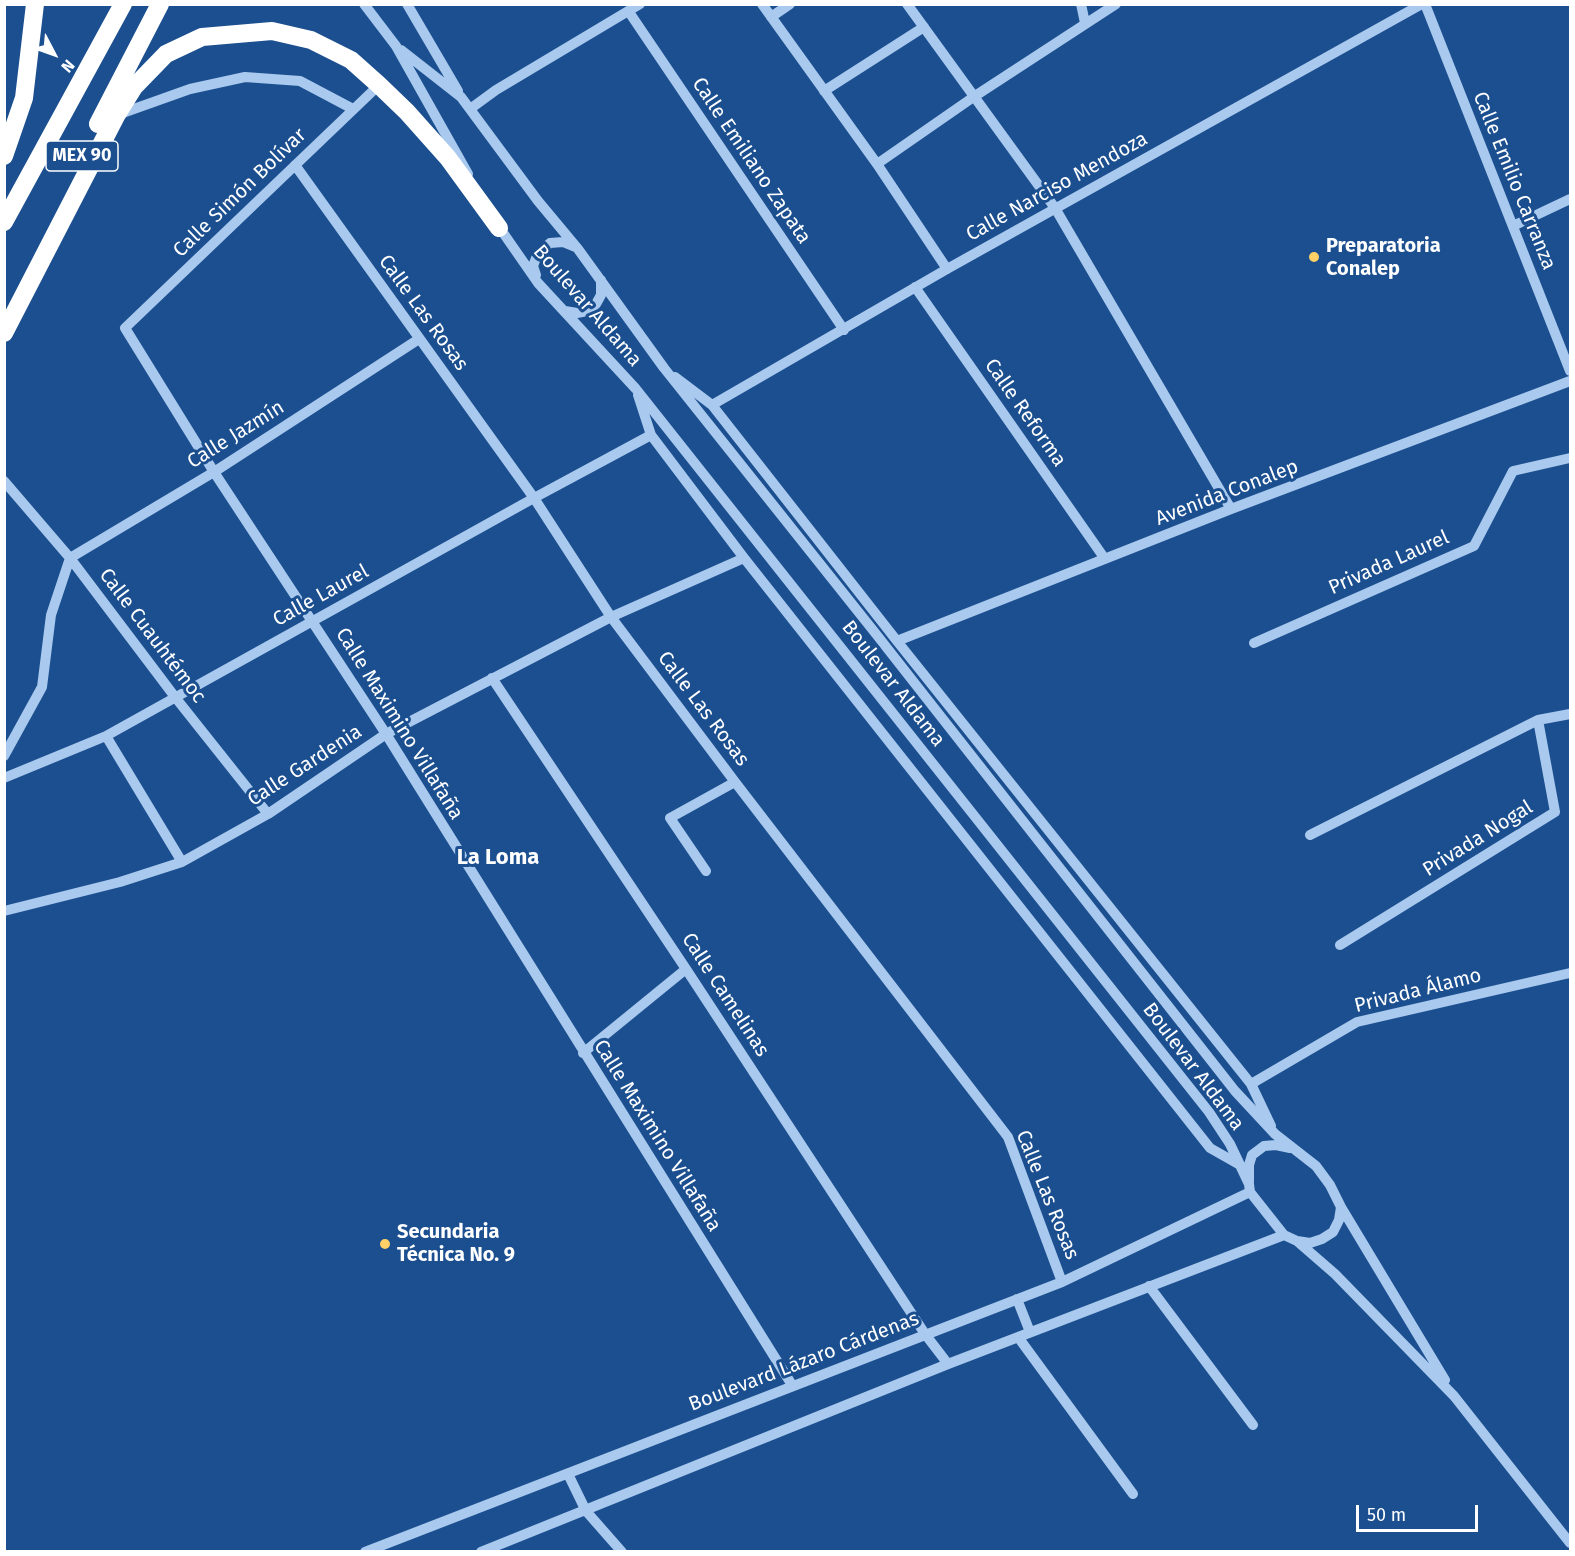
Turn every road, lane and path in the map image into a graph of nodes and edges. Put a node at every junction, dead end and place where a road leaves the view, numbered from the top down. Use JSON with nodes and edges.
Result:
{"nodes":[{"id":1,"x":35,"y":4,"type":"edge"},
{"id":2,"x":123,"y":4,"type":"edge"},
{"id":3,"x":160,"y":4,"type":"edge"},
{"id":4,"x":364,"y":4,"type":"edge"},
{"id":5,"x":407,"y":4,"type":"edge"},
{"id":6,"x":640,"y":4,"type":"edge"},
{"id":7,"x":762,"y":4,"type":"edge"},
{"id":8,"x":790,"y":4,"type":"edge"},
{"id":9,"x":908,"y":4,"type":"edge"},
{"id":10,"x":1081,"y":4,"type":"edge"},
{"id":11,"x":1116,"y":4,"type":"edge"},
{"id":12,"x":1423,"y":4,"type":"edge"},
{"id":13,"x":628,"y":12,"type":"junction"},
{"id":14,"x":771,"y":17,"type":"junction"},
{"id":15,"x":1085,"y":23,"type":"junction"},
{"id":16,"x":924,"y":27,"type":"junction"},
{"id":17,"x":396,"y":46,"type":"junction"},
{"id":18,"x":379,"y":85,"type":"junction"},
{"id":19,"x":824,"y":91,"type":"junction"},
{"id":20,"x":975,"y":96,"type":"junction"},
{"id":21,"x":461,"y":97,"type":"junction"},
{"id":22,"x":353,"y":109,"type":"junction"},
{"id":23,"x":470,"y":109,"type":"junction"},
{"id":24,"x":116,"y":116,"type":"junction"},
{"id":25,"x":4,"y":156,"type":"edge"},
{"id":26,"x":877,"y":164,"type":"junction"},
{"id":27,"x":295,"y":165,"type":"junction"},
{"id":28,"x":1570,"y":199,"type":"edge"},
{"id":29,"x":1055,"y":208,"type":"junction"},
{"id":30,"x":4,"y":222,"type":"edge"},
{"id":31,"x":1513,"y":226,"type":"junction"},
{"id":32,"x":499,"y":228,"type":"junction"},
{"id":33,"x":578,"y":249,"type":"junction"},
{"id":34,"x":947,"y":269,"type":"junction"},
{"id":35,"x":601,"y":280,"type":"junction"},
{"id":36,"x":538,"y":284,"type":"junction"},
{"id":37,"x":915,"y":287,"type":"junction"},
{"id":38,"x":4,"y":307,"type":"edge"},
{"id":39,"x":564,"y":310,"type":"junction"},
{"id":40,"x":125,"y":328,"type":"joint"},
{"id":41,"x":844,"y":330,"type":"junction"},
{"id":42,"x":4,"y":333,"type":"edge"},
{"id":43,"x":419,"y":339,"type":"junction"},
{"id":44,"x":664,"y":368,"type":"junction"},
{"id":45,"x":1570,"y":371,"type":"edge"},
{"id":46,"x":1570,"y":381,"type":"edge"},
{"id":47,"x":636,"y":389,"type":"junction"},
{"id":48,"x":712,"y":405,"type":"junction"},
{"id":49,"x":651,"y":435,"type":"junction"},
{"id":50,"x":1570,"y":458,"type":"edge"},
{"id":51,"x":214,"y":472,"type":"junction"},
{"id":52,"x":4,"y":481,"type":"edge"},
{"id":53,"x":534,"y":498,"type":"junction"},
{"id":54,"x":1232,"y":509,"type":"junction"},
{"id":55,"x":70,"y":558,"type":"junction"},
{"id":56,"x":744,"y":558,"type":"junction"},
{"id":57,"x":1105,"y":559,"type":"junction"},
{"id":58,"x":611,"y":617,"type":"junction"},
{"id":59,"x":313,"y":621,"type":"junction"},
{"id":60,"x":897,"y":641,"type":"junction"},
{"id":61,"x":1254,"y":643,"type":"dead end"},
{"id":62,"x":492,"y":678,"type":"junction"},
{"id":63,"x":175,"y":697,"type":"junction"},
{"id":64,"x":1570,"y":714,"type":"edge"},
{"id":65,"x":1538,"y":720,"type":"junction"},
{"id":66,"x":386,"y":734,"type":"junction"},
{"id":67,"x":106,"y":736,"type":"junction"},
{"id":68,"x":4,"y":756,"type":"edge"},
{"id":69,"x":4,"y":778,"type":"edge"},
{"id":70,"x":735,"y":782,"type":"junction"},
{"id":71,"x":268,"y":814,"type":"junction"},
{"id":72,"x":1310,"y":835,"type":"dead end"},
{"id":73,"x":182,"y":862,"type":"junction"},
{"id":74,"x":706,"y":871,"type":"dead end"},
{"id":75,"x":4,"y":911,"type":"edge"},
{"id":76,"x":1340,"y":945,"type":"dead end"},
{"id":77,"x":687,"y":969,"type":"junction"},
{"id":78,"x":1570,"y":973,"type":"edge"},
{"id":79,"x":583,"y":1053,"type":"junction"},
{"id":80,"x":1251,"y":1084,"type":"junction"},
{"id":81,"x":1275,"y":1134,"type":"junction"},
{"id":82,"x":1293,"y":1149,"type":"junction"},
{"id":83,"x":1240,"y":1165,"type":"junction"},
{"id":84,"x":1249,"y":1188,"type":"junction"},
{"id":85,"x":1341,"y":1207,"type":"junction"},
{"id":86,"x":1284,"y":1234,"type":"junction"},
{"id":87,"x":1297,"y":1241,"type":"junction"},
{"id":88,"x":1062,"y":1282,"type":"junction"},
{"id":89,"x":1149,"y":1287,"type":"junction"},
{"id":90,"x":1017,"y":1299,"type":"junction"},
{"id":91,"x":1030,"y":1332,"type":"junction"},
{"id":92,"x":925,"y":1334,"type":"junction"},
{"id":93,"x":1018,"y":1337,"type":"junction"},
{"id":94,"x":948,"y":1364,"type":"junction"},
{"id":95,"x":792,"y":1386,"type":"junction"},
{"id":96,"x":1454,"y":1396,"type":"junction"},
{"id":97,"x":1253,"y":1425,"type":"dead end"},
{"id":98,"x":568,"y":1474,"type":"junction"},
{"id":99,"x":1133,"y":1494,"type":"dead end"},
{"id":100,"x":586,"y":1511,"type":"junction"},
{"id":101,"x":1570,"y":1543,"type":"edge"},
{"id":102,"x":487,"y":1550,"type":"edge"},
{"id":103,"x":365,"y":1551,"type":"edge"},
{"id":104,"x":622,"y":1551,"type":"edge"}],
"edges":[{"from":1,"to":25,"type":"highway"},
{"from":2,"to":30,"type":"highway","number":"MEX 90"},
{"from":3,"to":38,"type":"highway","number":"MEX 90"},
{"from":4,"to":17,"type":"street"},
{"from":5,"to":21,"type":"street"},
{"from":6,"to":13,"type":"street"},
{"from":7,"to":14,"type":"street"},
{"from":8,"to":14,"type":"street"},
{"from":9,"to":16,"type":"street"},
{"from":10,"to":15,"type":"street"},
{"from":11,"to":15,"type":"street"},
{"from":12,"to":29,"type":"street","name":"Calle Narciso Mendoza"},
{"from":12,"to":31,"type":"street","name":"Calle Emilio Carranza"},
{"from":13,"to":23,"type":"street"},
{"from":13,"to":41,"type":"street","name":"Calle Emiliano Zapata"},
{"from":14,"to":19,"type":"street"},
{"from":15,"to":20,"type":"street"},
{"from":16,"to":19,"type":"street"},
{"from":16,"to":20,"type":"street"},
{"from":17,"to":21,"type":"street","name":"Boulevar Aldama"},
{"from":17,"to":32,"type":"street","name":"Boulevar Aldama"},
{"from":18,"to":22,"type":"street","name":"Calle Simón Bolívar"},
{"from":18,"to":24,"type":"highway"},
{"from":18,"to":32,"type":"highway"},
{"from":19,"to":26,"type":"street"},
{"from":20,"to":26,"type":"street"},
{"from":20,"to":29,"type":"street"},
{"from":21,"to":23,"type":"street","name":"Boulevar Aldama"},
{"from":22,"to":24,"type":"street"},
{"from":22,"to":27,"type":"street","name":"Calle Simón Bolívar"},
{"from":23,"to":33,"type":"street","name":"Boulevar Aldama"},
{"from":24,"to":42,"type":"highway"},
{"from":26,"to":34,"type":"street"},
{"from":27,"to":40,"type":"street","name":"Calle Simón Bolívar"},
{"from":27,"to":43,"type":"street","name":"Calle Las Rosas"},
{"from":28,"to":31,"type":"street"},
{"from":29,"to":34,"type":"street","name":"Calle Narciso Mendoza"},
{"from":29,"to":54,"type":"street"},
{"from":31,"to":45,"type":"street","name":"Calle Emilio Carranza"},
{"from":32,"to":36,"type":"street","name":"Boulevar Aldama"},
{"from":33,"to":35,"type":"street","name":"Boulevar Aldama"},
{"from":33,"to":36,"type":"street"},
{"from":34,"to":37,"type":"street","name":"Calle Narciso Mendoza"},
{"from":35,"to":39,"type":"street"},
{"from":35,"to":44,"type":"street","name":"Boulevar Aldama"},
{"from":36,"to":39,"type":"street","name":"Boulevar Aldama"},
{"from":37,"to":41,"type":"street","name":"Calle Narciso Mendoza"},
{"from":37,"to":57,"type":"street","name":"Calle Reforma"},
{"from":39,"to":47,"type":"street","name":"Boulevar Aldama"},
{"from":40,"to":51,"type":"street","name":"Calle Maximino Villafaña"},
{"from":41,"to":48,"type":"street","name":"Calle Narciso Mendoza"},
{"from":43,"to":51,"type":"street","name":"Calle Jazmín"},
{"from":43,"to":53,"type":"street","name":"Calle Las Rosas"},
{"from":44,"to":48,"type":"street","name":"Boulevar Aldama"},
{"from":44,"to":81,"type":"street","name":"Boulevar Aldama"},
{"from":46,"to":54,"type":"street","name":"Avenida Conalep"},
{"from":47,"to":49,"type":"street"},
{"from":47,"to":83,"type":"street","name":"Boulevar Aldama"},
{"from":48,"to":60,"type":"street","name":"Boulevar Aldama"},
{"from":49,"to":53,"type":"street","name":"Calle Laurel"},
{"from":49,"to":56,"type":"street"},
{"from":50,"to":61,"type":"street","name":"Privada Laurel"},
{"from":51,"to":55,"type":"street","name":"Calle Jazmín"},
{"from":51,"to":59,"type":"street","name":"Calle Maximino Villafaña"},
{"from":52,"to":55,"type":"street","name":"Calle Cuauhtémoc"},
{"from":53,"to":58,"type":"street","name":"Calle Las Rosas"},
{"from":53,"to":59,"type":"street","name":"Calle Laurel"},
{"from":54,"to":57,"type":"street","name":"Avenida Conalep"},
{"from":55,"to":63,"type":"street","name":"Calle Cuauhtémoc"},
{"from":55,"to":68,"type":"street"},
{"from":56,"to":58,"type":"street","name":"Calle Gardenia"},
{"from":56,"to":83,"type":"street"},
{"from":57,"to":60,"type":"street","name":"Avenida Conalep"},
{"from":58,"to":62,"type":"street","name":"Calle Gardenia"},
{"from":58,"to":70,"type":"street","name":"Calle Las Rosas"},
{"from":59,"to":63,"type":"street","name":"Calle Laurel"},
{"from":59,"to":66,"type":"street","name":"Calle Maximino Villafaña"},
{"from":60,"to":80,"type":"street","name":"Boulevar Aldama"},
{"from":62,"to":66,"type":"street","name":"Calle Gardenia"},
{"from":62,"to":77,"type":"street","name":"Calle Camelinas"},
{"from":63,"to":67,"type":"street","name":"Calle Laurel"},
{"from":63,"to":71,"type":"street","name":"Calle Cuauhtémoc"},
{"from":64,"to":65,"type":"street"},
{"from":65,"to":72,"type":"street"},
{"from":65,"to":76,"type":"street","name":"Privada Nogal"},
{"from":66,"to":71,"type":"street","name":"Calle Gardenia"},
{"from":66,"to":79,"type":"street","name":"Calle Maximino Villafaña"},
{"from":67,"to":69,"type":"street","name":"Calle Laurel"},
{"from":67,"to":73,"type":"street"},
{"from":70,"to":74,"type":"street"},
{"from":70,"to":88,"type":"street","name":"Calle Las Rosas"},
{"from":71,"to":73,"type":"street","name":"Calle Gardenia"},
{"from":73,"to":75,"type":"street","name":"Calle Gardenia"},
{"from":77,"to":79,"type":"street"},
{"from":77,"to":92,"type":"street","name":"Calle Camelinas"},
{"from":78,"to":80,"type":"street","name":"Privada Álamo"},
{"from":79,"to":95,"type":"street","name":"Calle Maximino Villafaña"},
{"from":80,"to":81,"type":"street","name":"Boulevar Aldama"},
{"from":81,"to":82,"type":"street","name":"Boulevar Aldama"},
{"from":82,"to":84,"type":"street"},
{"from":82,"to":85,"type":"street","name":"Boulevar Aldama"},
{"from":83,"to":84,"type":"street","name":"Boulevar Aldama"},
{"from":84,"to":86,"type":"street","name":"Boulevar Aldama"},
{"from":84,"to":88,"type":"street","name":"Boulevard Lázaro Cárdenas"},
{"from":85,"to":87,"type":"street"},
{"from":85,"to":96,"type":"street","name":"Boulevar Aldama"},
{"from":86,"to":87,"type":"street","name":"Boulevar Aldama"},
{"from":86,"to":89,"type":"street"},
{"from":87,"to":96,"type":"street","name":"Boulevar Aldama"},
{"from":88,"to":90,"type":"street","name":"Boulevard Lázaro Cárdenas"},
{"from":89,"to":91,"type":"street"},
{"from":89,"to":97,"type":"street"},
{"from":90,"to":91,"type":"street"},
{"from":90,"to":92,"type":"street","name":"Boulevard Lázaro Cárdenas"},
{"from":91,"to":93,"type":"street"},
{"from":92,"to":94,"type":"street","name":"Calle Camelinas"},
{"from":92,"to":95,"type":"street","name":"Boulevard Lázaro Cárdenas"},
{"from":93,"to":94,"type":"street"},
{"from":93,"to":99,"type":"street"},
{"from":94,"to":100,"type":"street"},
{"from":95,"to":98,"type":"street","name":"Boulevard Lázaro Cárdenas"},
{"from":96,"to":101,"type":"street"},
{"from":98,"to":100,"type":"street"},
{"from":98,"to":103,"type":"street","name":"Boulevard Lázaro Cárdenas"},
{"from":100,"to":102,"type":"street"},
{"from":100,"to":104,"type":"street"}]}
